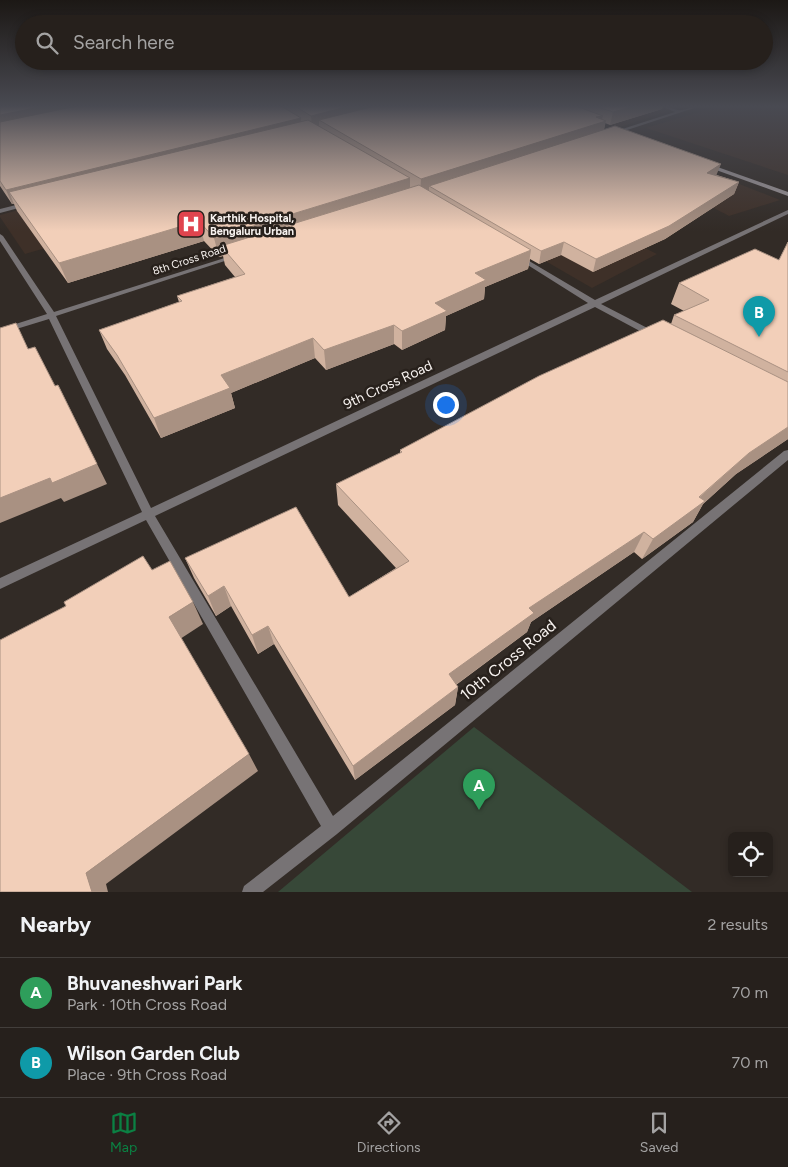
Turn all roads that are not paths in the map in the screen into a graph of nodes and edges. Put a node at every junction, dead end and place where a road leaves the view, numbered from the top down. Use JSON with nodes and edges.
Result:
{"nodes":[{"id":1,"x":698,"y":162,"type":"edge"},
{"id":2,"x":788,"y":194,"type":"edge"},
{"id":3,"x":38,"y":201,"type":"edge"},
{"id":4,"x":0,"y":211,"type":"edge"},
{"id":5,"x":788,"y":212,"type":"edge"},
{"id":6,"x":0,"y":236,"type":"edge"},
{"id":7,"x":512,"y":252,"type":"edge"},
{"id":8,"x":241,"y":254,"type":"edge"},
{"id":9,"x":594,"y":303,"type":"junction"},
{"id":10,"x":51,"y":314,"type":"junction"},
{"id":11,"x":0,"y":332,"type":"edge"},
{"id":12,"x":662,"y":339,"type":"edge"},
{"id":13,"x":788,"y":454,"type":"edge"},
{"id":14,"x":149,"y":515,"type":"junction"},
{"id":15,"x":0,"y":584,"type":"edge"},
{"id":16,"x":331,"y":828,"type":"junction"},
{"id":17,"x":250,"y":892,"type":"edge"}],
"edges":[{"from":1,"to":2,"type":"street"},
{"from":3,"to":4,"type":"street"},
{"from":5,"to":9,"type":"street","name":"9th Cross Road"},
{"from":6,"to":10,"type":"street"},
{"from":7,"to":9,"type":"street"},
{"from":8,"to":10,"type":"street","name":"8th Cross Road"},
{"from":9,"to":12,"type":"street"},
{"from":9,"to":14,"type":"street","name":"9th Cross Road"},
{"from":10,"to":11,"type":"street","name":"8th Cross Road"},
{"from":10,"to":14,"type":"street"},
{"from":13,"to":16,"type":"street","name":"10th Cross Road"},
{"from":14,"to":15,"type":"street","name":"9th Cross Road"},
{"from":14,"to":16,"type":"street"},
{"from":16,"to":17,"type":"street","name":"10th Cross Road"}]}
